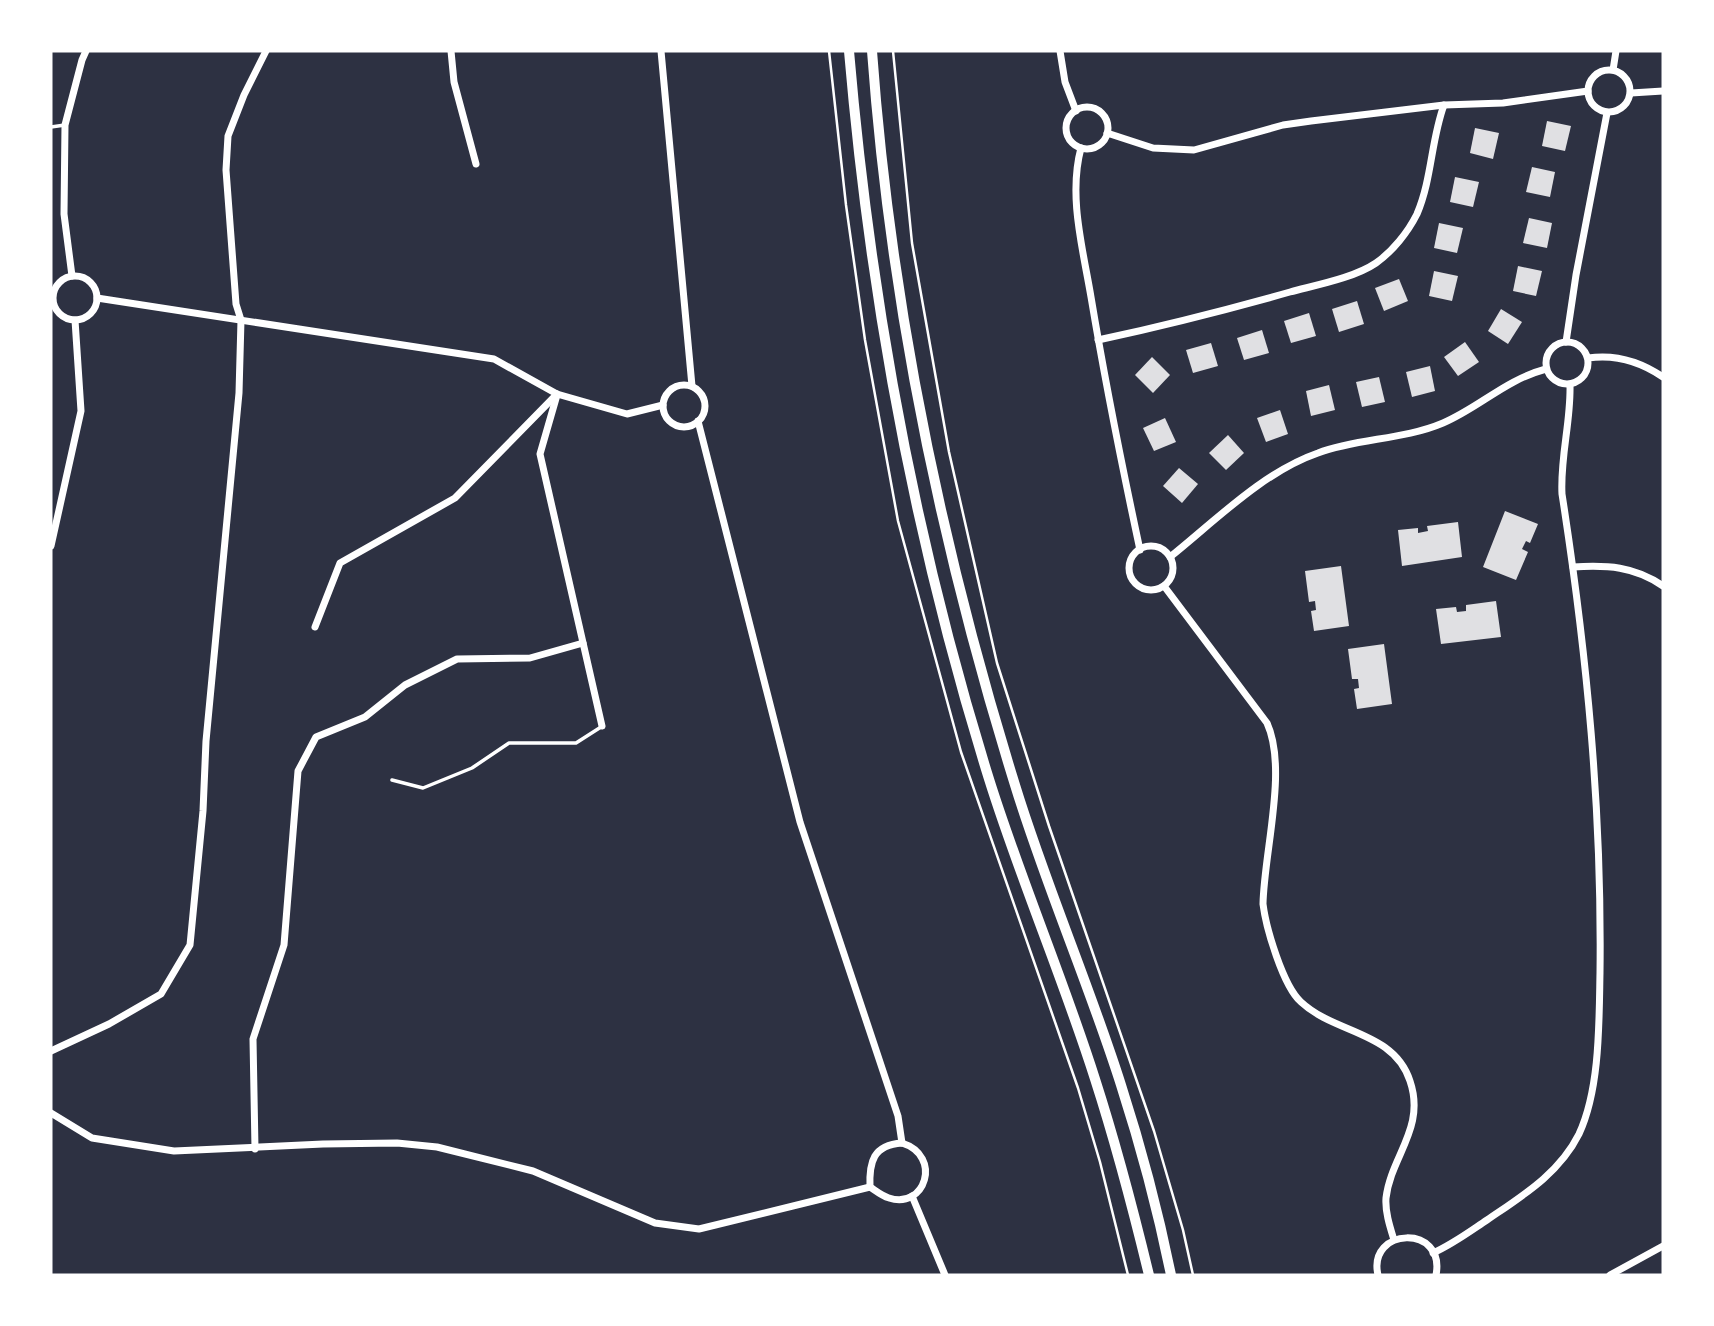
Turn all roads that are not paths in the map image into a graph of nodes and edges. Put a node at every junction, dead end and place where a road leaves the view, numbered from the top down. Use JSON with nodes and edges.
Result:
{"nodes":[{"id":1,"x":86,"y":51,"type":"edge"},
{"id":2,"x":266,"y":51,"type":"edge"},
{"id":3,"x":451,"y":51,"type":"edge"},
{"id":4,"x":661,"y":51,"type":"edge"},
{"id":5,"x":849,"y":51,"type":"edge"},
{"id":6,"x":872,"y":51,"type":"edge"},
{"id":7,"x":1060,"y":51,"type":"edge"},
{"id":8,"x":1616,"y":51,"type":"edge"},
{"id":9,"x":1613,"y":71,"type":"junction"},
{"id":10,"x":1588,"y":91,"type":"junction"},
{"id":11,"x":1663,"y":91,"type":"edge"},
{"id":12,"x":1630,"y":93,"type":"junction"},
{"id":13,"x":1444,"y":105,"type":"junction"},
{"id":14,"x":1076,"y":111,"type":"junction"},
{"id":15,"x":1607,"y":113,"type":"junction"},
{"id":16,"x":65,"y":125,"type":"junction"},
{"id":17,"x":51,"y":127,"type":"edge"},
{"id":18,"x":1107,"y":133,"type":"junction"},
{"id":19,"x":1082,"y":148,"type":"junction"},
{"id":20,"x":476,"y":164,"type":"dead end"},
{"id":21,"x":72,"y":276,"type":"junction"},
{"id":22,"x":97,"y":298,"type":"junction"},
{"id":23,"x":75,"y":320,"type":"junction"},
{"id":24,"x":241,"y":320,"type":"junction"},
{"id":25,"x":1098,"y":340,"type":"junction"},
{"id":26,"x":1566,"y":342,"type":"junction"},
{"id":27,"x":1588,"y":358,"type":"junction"},
{"id":28,"x":1546,"y":369,"type":"junction"},
{"id":29,"x":1663,"y":377,"type":"edge"},
{"id":30,"x":1570,"y":385,"type":"junction"},
{"id":31,"x":692,"y":386,"type":"junction"},
{"id":32,"x":557,"y":394,"type":"junction"},
{"id":33,"x":663,"y":405,"type":"junction"},
{"id":34,"x":698,"y":421,"type":"junction"},
{"id":35,"x":51,"y":546,"type":"edge"},
{"id":36,"x":1140,"y":550,"type":"junction"},
{"id":37,"x":1170,"y":556,"type":"junction"},
{"id":38,"x":1573,"y":567,"type":"junction"},
{"id":39,"x":1164,"y":586,"type":"junction"},
{"id":40,"x":1663,"y":586,"type":"edge"},
{"id":41,"x":315,"y":626,"type":"dead end"},
{"id":42,"x":583,"y":643,"type":"junction"},
{"id":43,"x":602,"y":726,"type":"joint"},
{"id":44,"x":1000,"y":737,"type":"junction"},
{"id":45,"x":979,"y":744,"type":"junction"},
{"id":46,"x":392,"y":780,"type":"dead end"},
{"id":47,"x":51,"y":1051,"type":"edge"},
{"id":48,"x":51,"y":1113,"type":"edge"},
{"id":49,"x":902,"y":1143,"type":"junction"},
{"id":50,"x":255,"y":1149,"type":"junction"},
{"id":51,"x":870,"y":1187,"type":"junction"},
{"id":52,"x":912,"y":1196,"type":"junction"},
{"id":53,"x":1394,"y":1240,"type":"junction"},
{"id":54,"x":1663,"y":1246,"type":"edge"},
{"id":55,"x":1433,"y":1253,"type":"junction"},
{"id":56,"x":945,"y":1275,"type":"edge"},
{"id":57,"x":1149,"y":1275,"type":"edge"},
{"id":58,"x":1171,"y":1275,"type":"edge"},
{"id":59,"x":1378,"y":1275,"type":"edge"},
{"id":60,"x":1436,"y":1275,"type":"edge"},
{"id":61,"x":1610,"y":1275,"type":"edge"}],
"edges":[{"from":1,"to":16,"type":"street"},
{"from":2,"to":24,"type":"street"},
{"from":3,"to":20,"type":"street"},
{"from":4,"to":31,"type":"street"},
{"from":5,"to":45,"type":"main road"},
{"from":6,"to":44,"type":"main road"},
{"from":7,"to":14,"type":"street"},
{"from":8,"to":9,"type":"street"},
{"from":9,"to":10,"type":"street"},
{"from":9,"to":12,"type":"street"},
{"from":10,"to":13,"type":"street"},
{"from":10,"to":15,"type":"street"},
{"from":11,"to":12,"type":"street"},
{"from":12,"to":15,"type":"street"},
{"from":13,"to":18,"type":"street"},
{"from":13,"to":25,"type":"street"},
{"from":14,"to":18,"type":"street"},
{"from":14,"to":19,"type":"street"},
{"from":15,"to":26,"type":"street"},
{"from":16,"to":17,"type":"lane"},
{"from":16,"to":21,"type":"street"},
{"from":18,"to":19,"type":"street"},
{"from":19,"to":25,"type":"street"},
{"from":21,"to":22,"type":"street"},
{"from":21,"to":23,"type":"street"},
{"from":22,"to":23,"type":"street"},
{"from":22,"to":24,"type":"street"},
{"from":23,"to":35,"type":"street"},
{"from":24,"to":32,"type":"street"},
{"from":24,"to":47,"type":"street"},
{"from":25,"to":36,"type":"street"},
{"from":26,"to":27,"type":"street"},
{"from":26,"to":28,"type":"street"},
{"from":27,"to":29,"type":"street"},
{"from":27,"to":30,"type":"street"},
{"from":28,"to":30,"type":"street"},
{"from":28,"to":37,"type":"street"},
{"from":30,"to":38,"type":"street"},
{"from":31,"to":33,"type":"street"},
{"from":31,"to":34,"type":"street"},
{"from":32,"to":33,"type":"street"},
{"from":32,"to":41,"type":"street"},
{"from":32,"to":42,"type":"street"},
{"from":33,"to":34,"type":"street"},
{"from":34,"to":49,"type":"street"},
{"from":36,"to":37,"type":"street"},
{"from":36,"to":39,"type":"street"},
{"from":37,"to":39,"type":"street"},
{"from":38,"to":40,"type":"street"},
{"from":38,"to":55,"type":"street"},
{"from":39,"to":53,"type":"street"},
{"from":42,"to":43,"type":"street"},
{"from":42,"to":50,"type":"street"},
{"from":43,"to":46,"type":"lane"},
{"from":44,"to":45,"type":"main road"},
{"from":44,"to":58,"type":"main road"},
{"from":45,"to":57,"type":"main road"},
{"from":48,"to":50,"type":"street"},
{"from":49,"to":51,"type":"street"},
{"from":49,"to":52,"type":"street"},
{"from":50,"to":51,"type":"street"},
{"from":51,"to":52,"type":"street"},
{"from":52,"to":56,"type":"street"},
{"from":53,"to":55,"type":"street"},
{"from":53,"to":59,"type":"street"},
{"from":54,"to":61,"type":"street"},
{"from":55,"to":60,"type":"street"}]}
